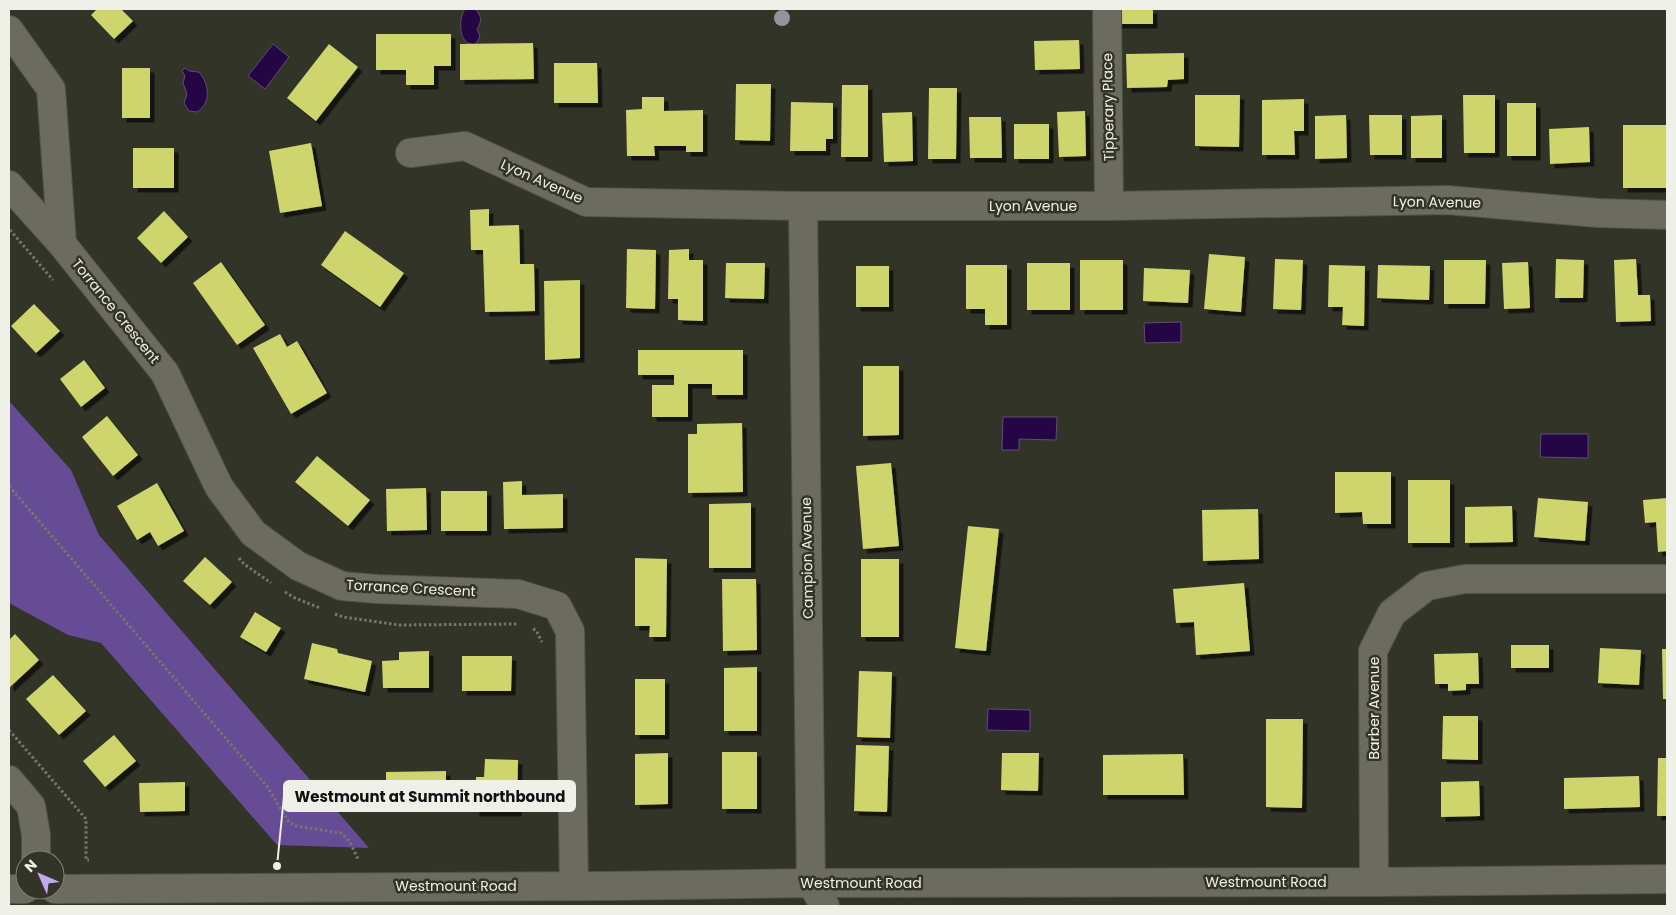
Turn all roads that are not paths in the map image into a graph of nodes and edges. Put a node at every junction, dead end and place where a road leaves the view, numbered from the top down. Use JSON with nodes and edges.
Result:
{"nodes":[{"id":1,"x":1107,"y":9,"type":"edge"},
{"id":2,"x":9,"y":30,"type":"edge"},
{"id":3,"x":410,"y":153,"type":"dead end"},
{"id":4,"x":9,"y":185,"type":"edge"},
{"id":5,"x":803,"y":206,"type":"junction"},
{"id":6,"x":1109,"y":206,"type":"junction"},
{"id":7,"x":1667,"y":215,"type":"edge"},
{"id":8,"x":62,"y":244,"type":"junction"},
{"id":9,"x":1667,"y":579,"type":"edge"},
{"id":10,"x":9,"y":780,"type":"edge"},
{"id":11,"x":36,"y":850,"type":"edge"},
{"id":12,"x":1667,"y":879,"type":"edge"},
{"id":13,"x":1374,"y":882,"type":"junction"},
{"id":14,"x":811,"y":883,"type":"junction"},
{"id":15,"x":574,"y":886,"type":"junction"},
{"id":16,"x":65,"y":889,"type":"edge"},
{"id":17,"x":250,"y":898,"type":"edge"},
{"id":18,"x":825,"y":906,"type":"edge"}],
"edges":[{"from":1,"to":6,"type":"street","name":"Tipperary Place"},
{"from":2,"to":8,"type":"street"},
{"from":3,"to":5,"type":"street","name":"Lyon Avenue"},
{"from":4,"to":8,"type":"street","name":"Torrance Crescent"},
{"from":5,"to":6,"type":"street","name":"Lyon Avenue"},
{"from":5,"to":14,"type":"street","name":"Campion Avenue"},
{"from":6,"to":7,"type":"street","name":"Lyon Avenue"},
{"from":8,"to":15,"type":"street","name":"Torrance Crescent"},
{"from":9,"to":13,"type":"street","name":"Barber Avenue"},
{"from":10,"to":11,"type":"street"},
{"from":12,"to":13,"type":"street","name":"Westmount Road"},
{"from":13,"to":14,"type":"street","name":"Westmount Road"},
{"from":14,"to":15,"type":"street","name":"Westmount Road"},
{"from":14,"to":18,"type":"street"},
{"from":15,"to":17,"type":"street","name":"Westmount Road"},
{"from":16,"to":17,"type":"street","name":"Westmount Road"}]}
